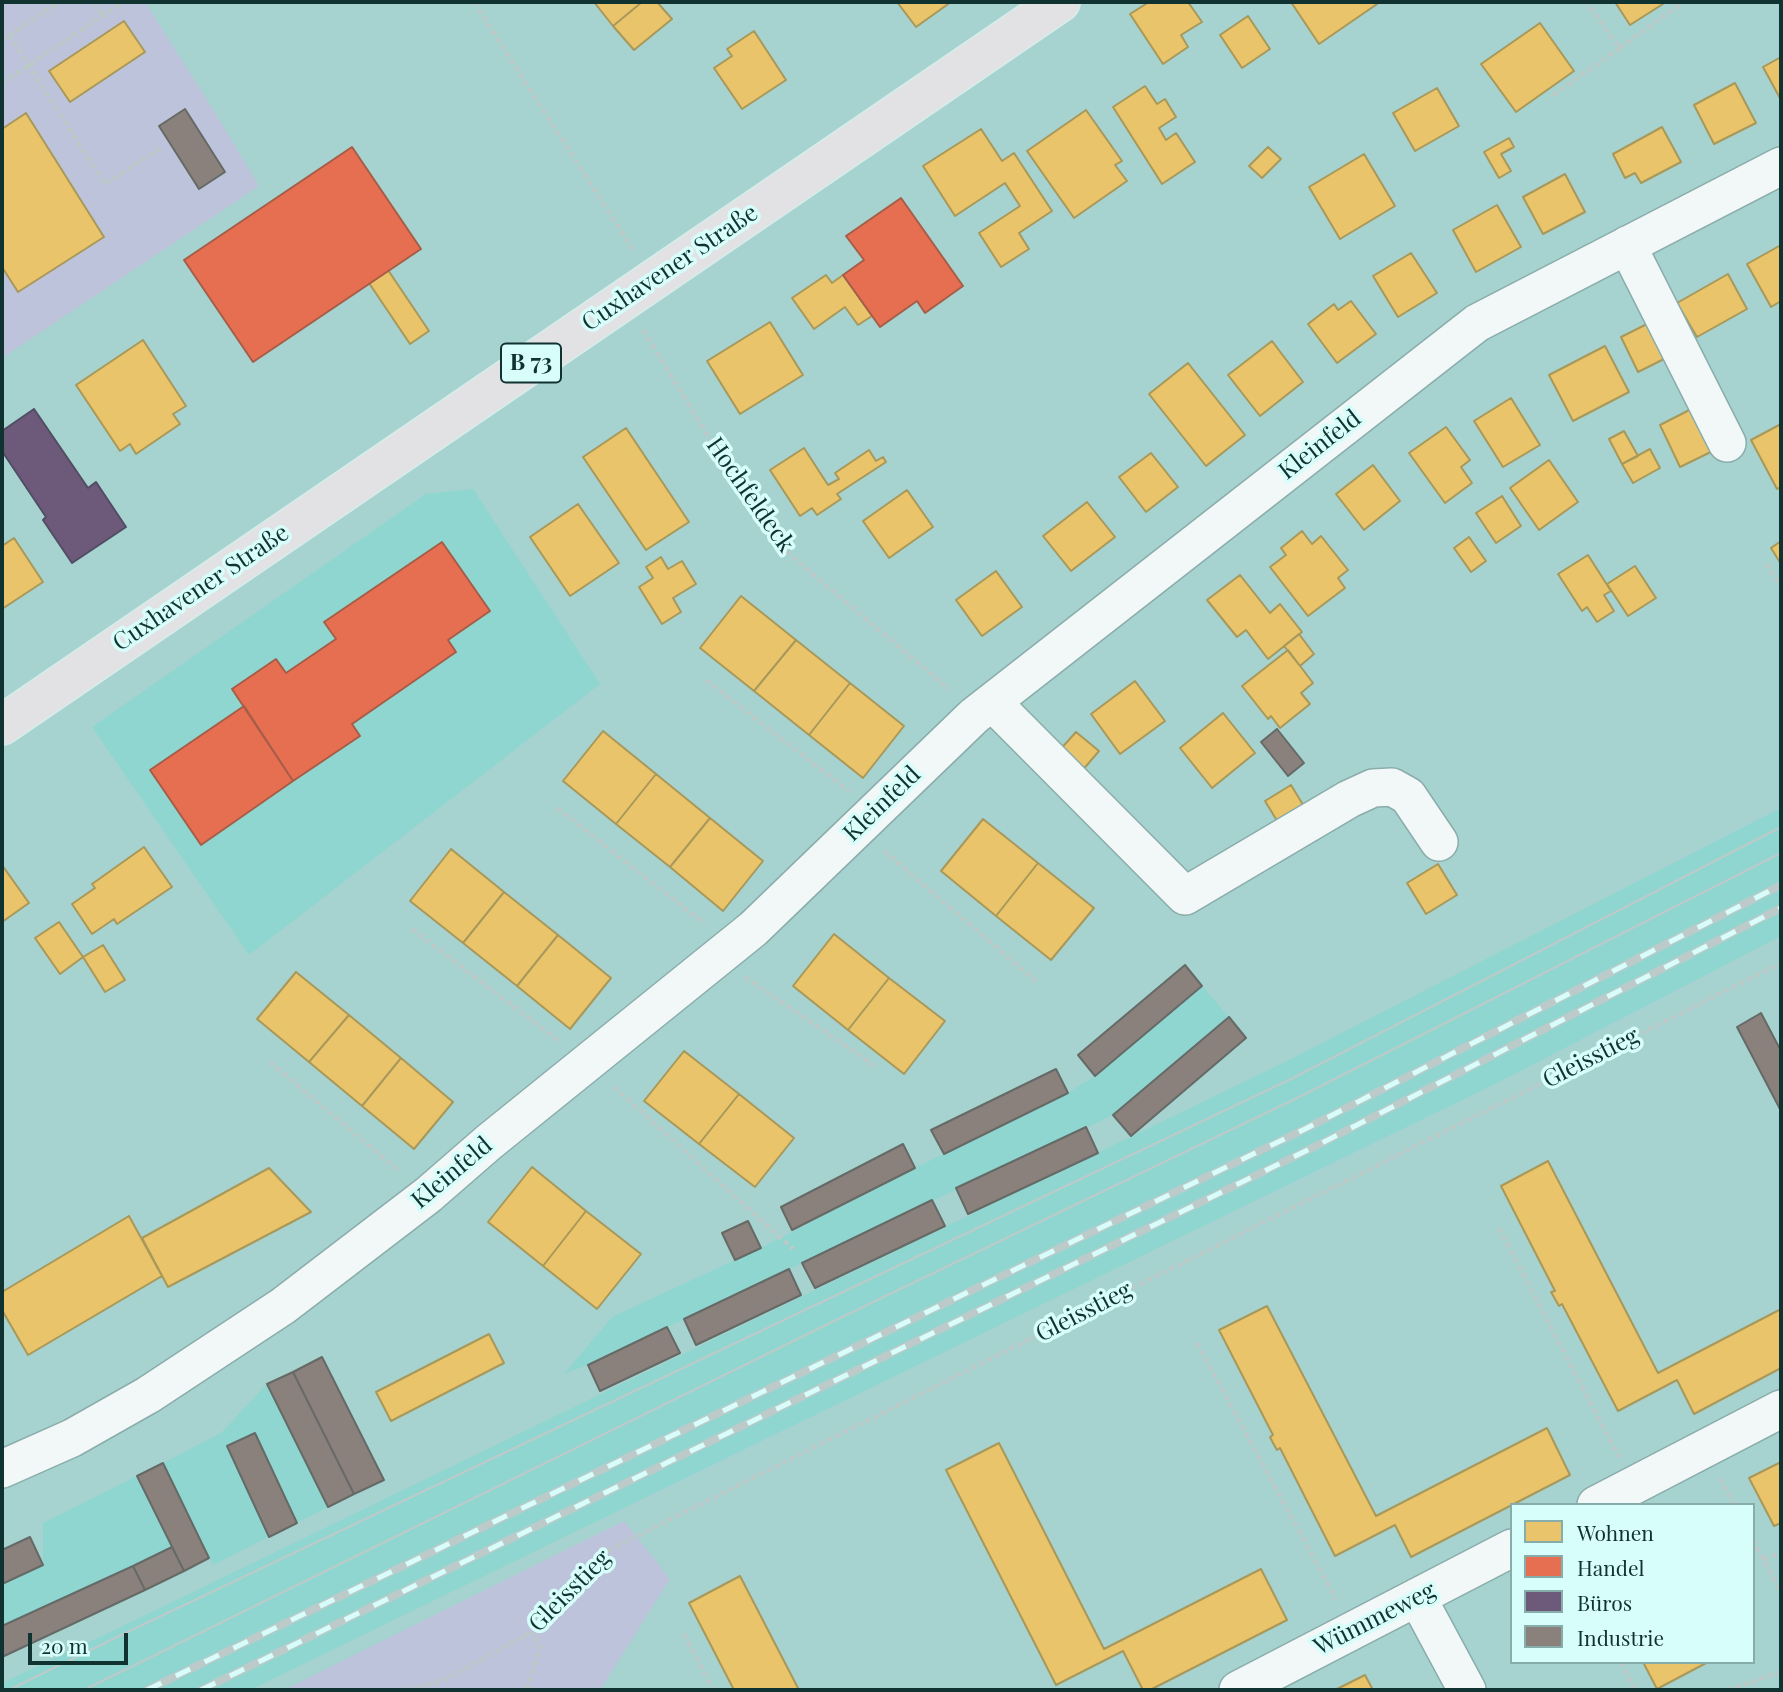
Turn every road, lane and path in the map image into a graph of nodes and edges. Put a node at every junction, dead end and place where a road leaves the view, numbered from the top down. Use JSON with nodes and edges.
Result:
{"nodes":[{"id":1,"x":59,"y":2,"type":"edge"},
{"id":2,"x":94,"y":2,"type":"edge"},
{"id":3,"x":124,"y":2,"type":"edge"},
{"id":4,"x":474,"y":2,"type":"edge"},
{"id":5,"x":1060,"y":2,"type":"edge"},
{"id":6,"x":1586,"y":2,"type":"edge"},
{"id":7,"x":1683,"y":2,"type":"edge"},
{"id":8,"x":103,"y":16,"type":"junction"},
{"id":9,"x":9,"y":35,"type":"junction"},
{"id":10,"x":2,"y":40,"type":"edge"},
{"id":11,"x":1620,"y":48,"type":"junction"},
{"id":12,"x":29,"y":65,"type":"junction"},
{"id":13,"x":2,"y":83,"type":"edge"},
{"id":14,"x":1553,"y":95,"type":"dead end"},
{"id":15,"x":161,"y":148,"type":"dead end"},
{"id":16,"x":1781,"y":166,"type":"edge"},
{"id":17,"x":1627,"y":245,"type":"junction"},
{"id":18,"x":637,"y":290,"type":"junction"},
{"id":19,"x":1727,"y":443,"type":"dead end"},
{"id":20,"x":1766,"y":564,"type":"dead end"},
{"id":21,"x":1781,"y":587,"type":"edge"},
{"id":22,"x":706,"y":680,"type":"dead end"},
{"id":23,"x":983,"y":709,"type":"junction"},
{"id":24,"x":2,"y":725,"type":"edge"},
{"id":25,"x":557,"y":808,"type":"dead end"},
{"id":26,"x":867,"y":820,"type":"junction"},
{"id":27,"x":1439,"y":842,"type":"dead end"},
{"id":28,"x":412,"y":929,"type":"dead end"},
{"id":29,"x":724,"y":952,"type":"junction"},
{"id":30,"x":1781,"y":963,"type":"edge"},
{"id":31,"x":1038,"y":983,"type":"dead end"},
{"id":32,"x":270,"y":1062,"type":"dead end"},
{"id":33,"x":587,"y":1063,"type":"junction"},
{"id":34,"x":875,"y":1066,"type":"dead end"},
{"id":35,"x":428,"y":1195,"type":"junction"},
{"id":36,"x":1499,"y":1228,"type":"dead end"},
{"id":37,"x":793,"y":1248,"type":"dead end"},
{"id":38,"x":1197,"y":1343,"type":"dead end"},
{"id":39,"x":1781,"y":1409,"type":"edge"},
{"id":40,"x":2,"y":1469,"type":"edge"},
{"id":41,"x":1634,"y":1485,"type":"junction"},
{"id":42,"x":1600,"y":1503,"type":"edge"},
{"id":43,"x":1755,"y":1544,"type":"edge"},
{"id":44,"x":1510,"y":1549,"type":"edge"},
{"id":45,"x":1781,"y":1552,"type":"edge"},
{"id":46,"x":1764,"y":1560,"type":"junction"},
{"id":47,"x":1781,"y":1592,"type":"edge"},
{"id":48,"x":1417,"y":1597,"type":"junction"},
{"id":49,"x":1353,"y":1630,"type":"junction"},
{"id":50,"x":531,"y":1632,"type":"junction"},
{"id":51,"x":684,"y":1634,"type":"dead end"},
{"id":52,"x":1622,"y":1664,"type":"edge"},
{"id":53,"x":1781,"y":1672,"type":"edge"},
{"id":54,"x":410,"y":1690,"type":"edge"},
{"id":55,"x":527,"y":1690,"type":"edge"},
{"id":56,"x":713,"y":1690,"type":"edge"},
{"id":57,"x":1238,"y":1690,"type":"edge"},
{"id":58,"x":1468,"y":1690,"type":"edge"},
{"id":59,"x":1635,"y":1690,"type":"edge"},
{"id":60,"x":1728,"y":1690,"type":"edge"}],
"edges":[{"from":1,"to":9,"type":"path"},
{"from":2,"to":8,"type":"path"},
{"from":3,"to":8,"type":"path"},
{"from":4,"to":18,"type":"path","name":"Hochfeldeck"},
{"from":5,"to":18,"type":"main road","name":"Cuxhavener Straße","number":"B 73"},
{"from":6,"to":11,"type":"path"},
{"from":7,"to":11,"type":"path"},
{"from":8,"to":12,"type":"path"},
{"from":9,"to":10,"type":"path"},
{"from":9,"to":12,"type":"path"},
{"from":11,"to":14,"type":"path"},
{"from":12,"to":13,"type":"path"},
{"from":12,"to":15,"type":"path"},
{"from":16,"to":17,"type":"street","name":"Kleinfeld"},
{"from":17,"to":19,"type":"street"},
{"from":17,"to":23,"type":"street","name":"Kleinfeld"},
{"from":18,"to":23,"type":"path","name":"Hochfeldeck"},
{"from":18,"to":24,"type":"main road","name":"Cuxhavener Straße","number":"B 73"},
{"from":20,"to":21,"type":"path"},
{"from":22,"to":26,"type":"path"},
{"from":23,"to":26,"type":"street","name":"Kleinfeld"},
{"from":23,"to":27,"type":"street"},
{"from":25,"to":29,"type":"path"},
{"from":26,"to":29,"type":"street","name":"Kleinfeld"},
{"from":26,"to":31,"type":"path"},
{"from":28,"to":33,"type":"path"},
{"from":29,"to":33,"type":"street","name":"Kleinfeld"},
{"from":29,"to":34,"type":"path"},
{"from":30,"to":50,"type":"path","name":"Gleisstieg"},
{"from":32,"to":35,"type":"path"},
{"from":33,"to":35,"type":"street","name":"Kleinfeld"},
{"from":33,"to":37,"type":"path"},
{"from":35,"to":40,"type":"street","name":"Kleinfeld"},
{"from":36,"to":41,"type":"path"},
{"from":38,"to":49,"type":"path"},
{"from":39,"to":41,"type":"street"},
{"from":41,"to":42,"type":"street"},
{"from":43,"to":46,"type":"path"},
{"from":44,"to":48,"type":"street","name":"Wümmeweg"},
{"from":45,"to":46,"type":"path"},
{"from":46,"to":47,"type":"path"},
{"from":48,"to":49,"type":"street","name":"Wümmeweg"},
{"from":48,"to":58,"type":"street"},
{"from":49,"to":57,"type":"street","name":"Wümmeweg"},
{"from":50,"to":54,"type":"path","name":"Gleisstieg"},
{"from":50,"to":55,"type":"path"},
{"from":51,"to":56,"type":"path"},
{"from":52,"to":59,"type":"path"},
{"from":53,"to":60,"type":"path"}]}
